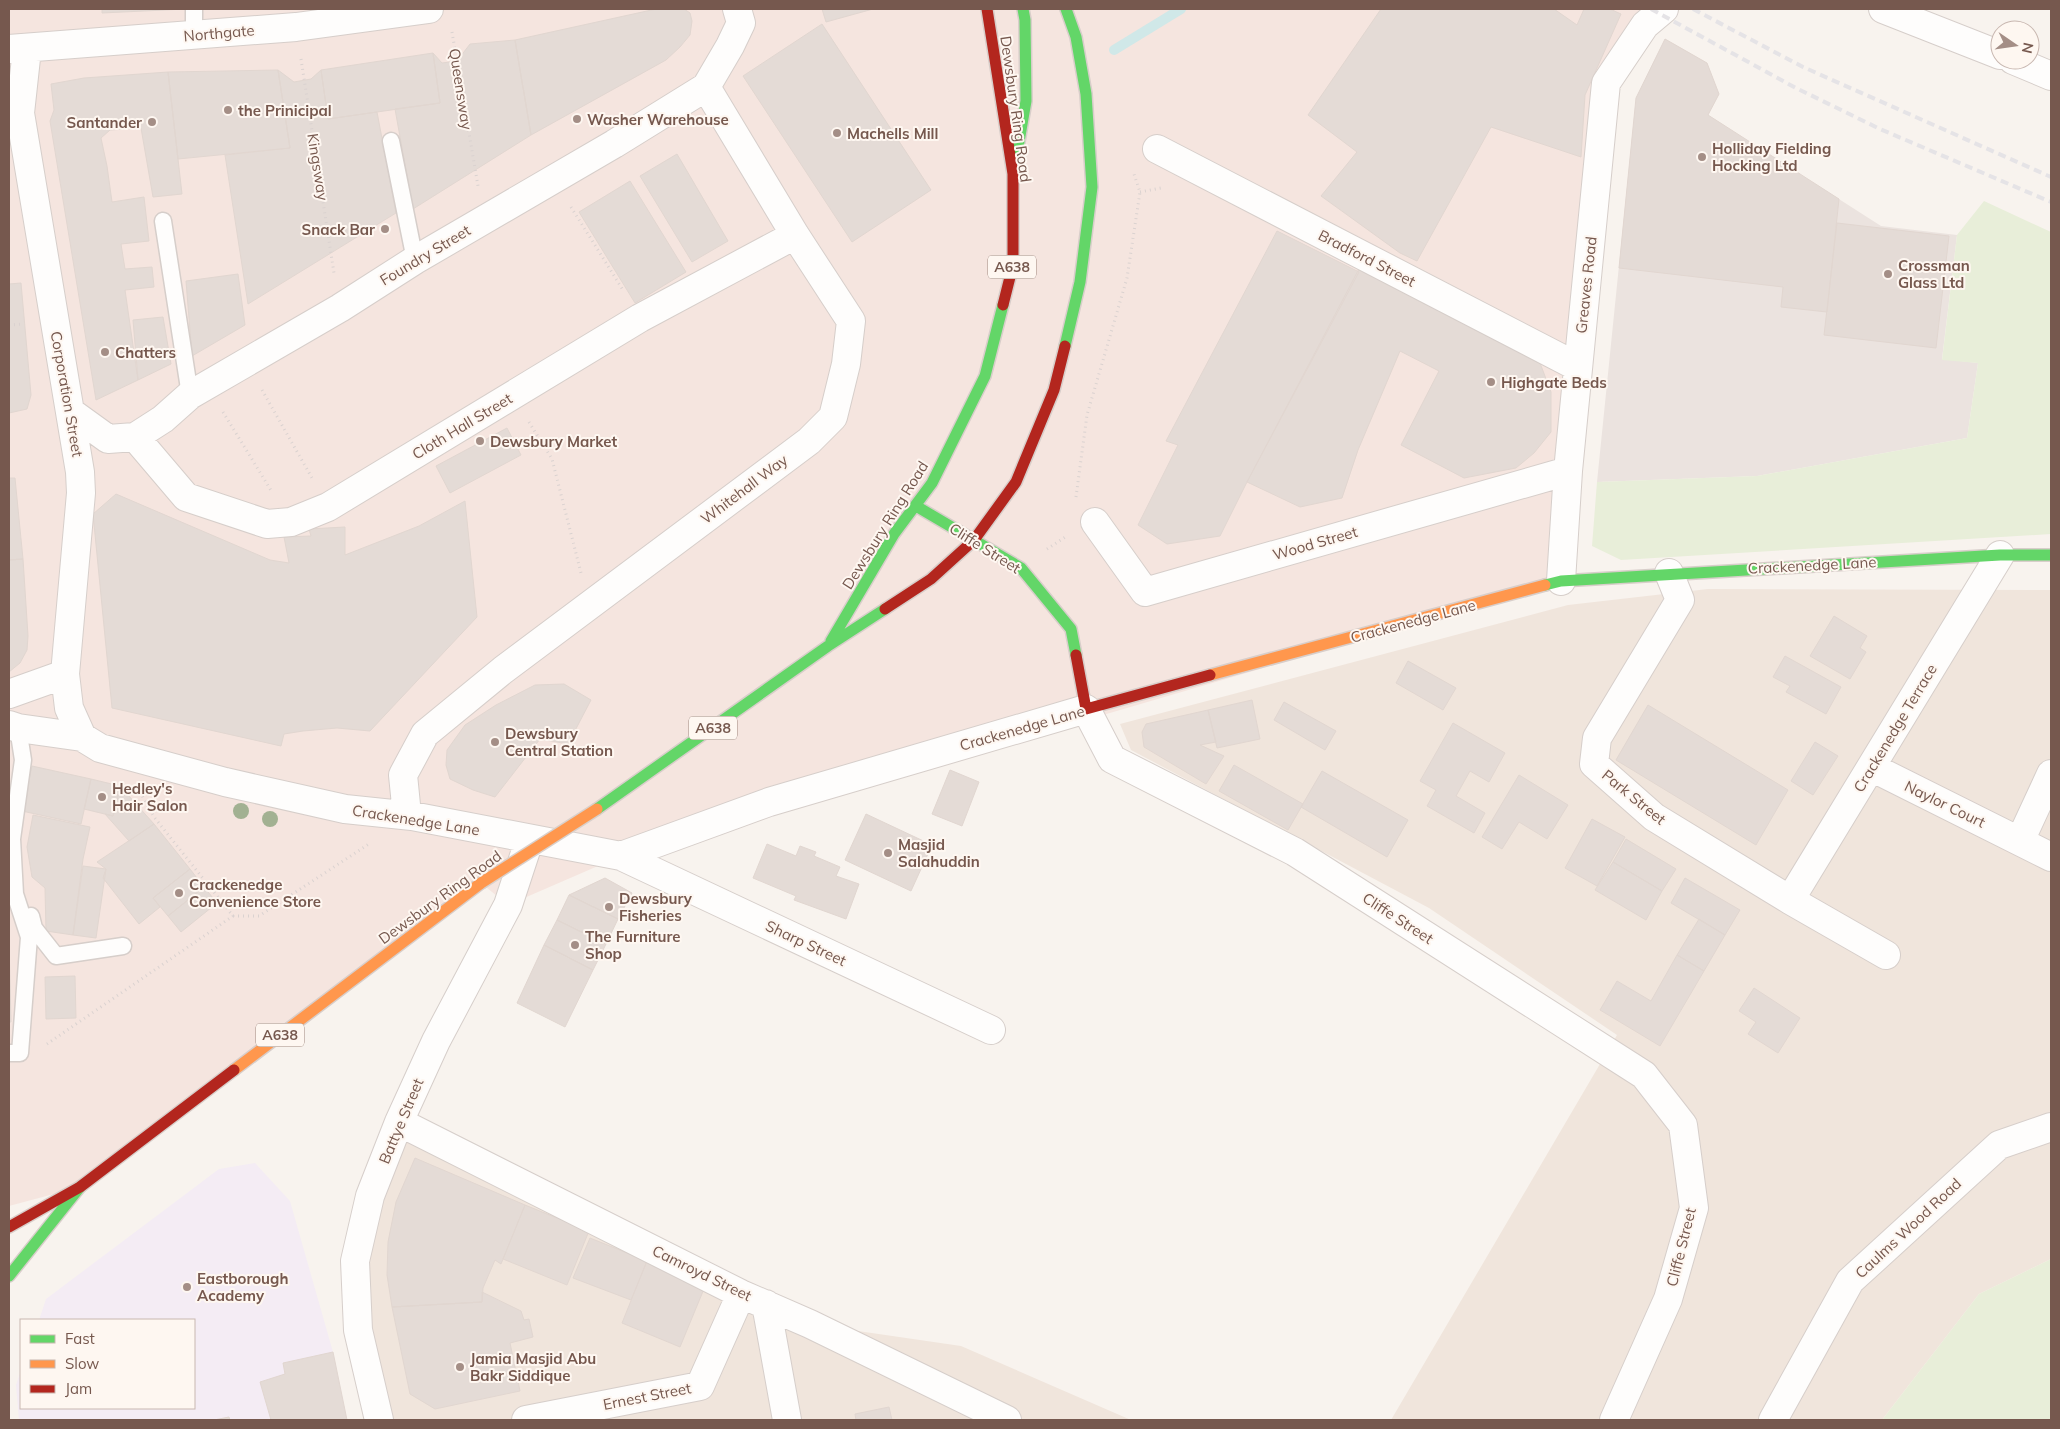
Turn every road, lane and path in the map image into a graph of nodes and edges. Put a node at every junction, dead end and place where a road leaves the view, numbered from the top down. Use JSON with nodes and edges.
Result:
{"nodes":[{"id":1,"x":340,"y":9,"type":"edge"},
{"id":2,"x":429,"y":9,"type":"edge"},
{"id":3,"x":737,"y":9,"type":"edge"},
{"id":4,"x":987,"y":9,"type":"edge"},
{"id":5,"x":1023,"y":9,"type":"edge"},
{"id":6,"x":1066,"y":9,"type":"edge"},
{"id":7,"x":1077,"y":9,"type":"edge"},
{"id":8,"x":1882,"y":9,"type":"edge"},
{"id":9,"x":309,"y":17,"type":"edge"},
{"id":10,"x":1655,"y":17,"type":"edge"},
{"id":11,"x":194,"y":22,"type":"edge"},
{"id":12,"x":451,"y":26,"type":"dead end"},
{"id":13,"x":1076,"y":37,"type":"junction"},
{"id":14,"x":18,"y":49,"type":"edge"},
{"id":15,"x":1990,"y":50,"type":"edge"},
{"id":16,"x":2037,"y":70,"type":"edge"},
{"id":17,"x":2051,"y":76,"type":"edge"},
{"id":18,"x":305,"y":80,"type":"dead end"},
{"id":19,"x":706,"y":87,"type":"junction"},
{"id":20,"x":391,"y":141,"type":"dead end"},
{"id":21,"x":1157,"y":149,"type":"dead end"},
{"id":22,"x":1132,"y":166,"type":"dead end"},
{"id":23,"x":475,"y":169,"type":"dead end"},
{"id":24,"x":1013,"y":174,"type":"junction"},
{"id":25,"x":571,"y":207,"type":"dead end"},
{"id":26,"x":163,"y":221,"type":"dead end"},
{"id":27,"x":795,"y":235,"type":"junction"},
{"id":28,"x":331,"y":254,"type":"dead end"},
{"id":29,"x":415,"y":260,"type":"junction"},
{"id":30,"x":640,"y":318,"type":"junction"},
{"id":31,"x":24,"y":324,"type":"dead end"},
{"id":32,"x":9,"y":325,"type":"edge"},
{"id":33,"x":1578,"y":367,"type":"junction"},
{"id":34,"x":261,"y":390,"type":"dead end"},
{"id":35,"x":190,"y":395,"type":"junction"},
{"id":36,"x":513,"y":395,"type":"junction"},
{"id":37,"x":223,"y":412,"type":"dead end"},
{"id":38,"x":72,"y":413,"type":"junction"},
{"id":39,"x":135,"y":437,"type":"junction"},
{"id":40,"x":1568,"y":471,"type":"junction"},
{"id":41,"x":1075,"y":503,"type":"dead end"},
{"id":42,"x":916,"y":506,"type":"junction"},
{"id":43,"x":328,"y":507,"type":"junction"},
{"id":44,"x":291,"y":522,"type":"junction"},
{"id":45,"x":1095,"y":522,"type":"dead end"},
{"id":46,"x":1070,"y":533,"type":"dead end"},
{"id":47,"x":974,"y":540,"type":"junction"},
{"id":48,"x":2000,"y":555,"type":"junction"},
{"id":49,"x":2051,"y":555,"type":"edge"},
{"id":50,"x":1021,"y":568,"type":"junction"},
{"id":51,"x":1669,"y":573,"type":"junction"},
{"id":52,"x":584,"y":581,"type":"dead end"},
{"id":53,"x":1561,"y":581,"type":"junction"},
{"id":54,"x":828,"y":646,"type":"junction"},
{"id":55,"x":65,"y":674,"type":"junction"},
{"id":56,"x":9,"y":694,"type":"edge"},
{"id":57,"x":1086,"y":709,"type":"junction"},
{"id":58,"x":13,"y":726,"type":"edge"},
{"id":59,"x":82,"y":737,"type":"junction"},
{"id":60,"x":1872,"y":767,"type":"junction"},
{"id":61,"x":2051,"y":774,"type":"edge"},
{"id":62,"x":407,"y":816,"type":"junction"},
{"id":63,"x":12,"y":839,"type":"junction"},
{"id":64,"x":529,"y":840,"type":"junction"},
{"id":65,"x":2020,"y":841,"type":"junction"},
{"id":66,"x":372,"y":842,"type":"dead end"},
{"id":67,"x":621,"y":856,"type":"junction"},
{"id":68,"x":2051,"y":857,"type":"edge"},
{"id":69,"x":1790,"y":900,"type":"junction"},
{"id":70,"x":233,"y":916,"type":"dead end"},
{"id":71,"x":123,"y":946,"type":"dead end"},
{"id":72,"x":1886,"y":955,"type":"dead end"},
{"id":73,"x":991,"y":1030,"type":"dead end"},
{"id":74,"x":9,"y":1053,"type":"edge"},
{"id":75,"x":399,"y":1122,"type":"junction"},
{"id":76,"x":2051,"y":1127,"type":"edge"},
{"id":77,"x":80,"y":1187,"type":"junction"},
{"id":78,"x":35,"y":1199,"type":"dead end"},
{"id":79,"x":9,"y":1227,"type":"edge"},
{"id":80,"x":9,"y":1276,"type":"edge"},
{"id":81,"x":741,"y":1294,"type":"junction"},
{"id":82,"x":766,"y":1304,"type":"junction"},
{"id":83,"x":378,"y":1420,"type":"edge"},
{"id":84,"x":526,"y":1420,"type":"edge"},
{"id":85,"x":787,"y":1420,"type":"edge"},
{"id":86,"x":1007,"y":1420,"type":"edge"},
{"id":87,"x":1614,"y":1420,"type":"edge"},
{"id":88,"x":1773,"y":1420,"type":"edge"}],
"edges":[{"from":1,"to":9,"type":"street"},
{"from":2,"to":9,"type":"street","name":"Northgate"},
{"from":3,"to":19,"type":"street","name":"Foundry Street"},
{"from":4,"to":24,"type":"main road","name":"Dewsbury Ring Road","number":"A638"},
{"from":5,"to":24,"type":"main road"},
{"from":6,"to":13,"type":"main road","name":"Dewsbury Ring Road","number":"A638"},
{"from":7,"to":13,"type":"main road","number":"A638"},
{"from":8,"to":15,"type":"street"},
{"from":9,"to":11,"type":"street","name":"Northgate"},
{"from":10,"to":33,"type":"street","name":"Greaves Road"},
{"from":11,"to":14,"type":"street","name":"Northgate"},
{"from":12,"to":23,"type":"path","name":"Queensway"},
{"from":13,"to":47,"type":"main road","name":"Dewsbury Ring Road","number":"A638"},
{"from":14,"to":38,"type":"street","name":"Corporation Street"},
{"from":16,"to":17,"type":"street"},
{"from":18,"to":28,"type":"path","name":"Kingsway"},
{"from":19,"to":27,"type":"street","name":"Whitehall Way"},
{"from":19,"to":29,"type":"street","name":"Foundry Street"},
{"from":20,"to":29,"type":"lane"},
{"from":21,"to":33,"type":"street","name":"Bradford Street"},
{"from":22,"to":41,"type":"path"},
{"from":24,"to":42,"type":"main road","name":"Dewsbury Ring Road","number":"A638"},
{"from":25,"to":30,"type":"path"},
{"from":26,"to":35,"type":"lane"},
{"from":27,"to":30,"type":"street","name":"Cloth Hall Street"},
{"from":27,"to":62,"type":"street","name":"Whitehall Way"},
{"from":29,"to":35,"type":"street","name":"Foundry Street"},
{"from":30,"to":36,"type":"street","name":"Cloth Hall Street"},
{"from":31,"to":32,"type":"path"},
{"from":33,"to":40,"type":"street","name":"Greaves Road"},
{"from":34,"to":43,"type":"path"},
{"from":35,"to":39,"type":"street","name":"Foundry Street"},
{"from":36,"to":43,"type":"street","name":"Cloth Hall Street"},
{"from":36,"to":52,"type":"path"},
{"from":37,"to":44,"type":"path"},
{"from":38,"to":39,"type":"street","name":"Foundry Street"},
{"from":38,"to":55,"type":"street","name":"Corporation Street"},
{"from":39,"to":44,"type":"street","name":"Cloth Hall Street"},
{"from":40,"to":45,"type":"street","name":"Wood Street"},
{"from":40,"to":53,"type":"street","name":"Greaves Road"},
{"from":42,"to":47,"type":"main road","name":"Cliffe Street"},
{"from":42,"to":54,"type":"main road","name":"Dewsbury Ring Road","number":"A638"},
{"from":43,"to":44,"type":"street","name":"Cloth Hall Street"},
{"from":46,"to":50,"type":"path"},
{"from":47,"to":50,"type":"main road","name":"Cliffe Street"},
{"from":47,"to":54,"type":"main road","name":"Dewsbury Ring Road","number":"A638"},
{"from":48,"to":49,"type":"main road","name":"Crackenedge Lane"},
{"from":48,"to":51,"type":"main road","name":"Crackenedge Lane"},
{"from":48,"to":60,"type":"street","name":"Crackenedge Terrace"},
{"from":50,"to":57,"type":"main road","name":"Cliffe Street"},
{"from":51,"to":53,"type":"main road","name":"Crackenedge Lane"},
{"from":51,"to":69,"type":"street","name":"Park Street"},
{"from":53,"to":57,"type":"main road","name":"Crackenedge Lane"},
{"from":54,"to":77,"type":"main road","name":"Dewsbury Ring Road","number":"A638","bridge":true},
{"from":55,"to":56,"type":"street"},
{"from":55,"to":59,"type":"street","name":"Corporation Street"},
{"from":57,"to":67,"type":"street","name":"Crackenedge Lane"},
{"from":57,"to":87,"type":"street","name":"Cliffe Street"},
{"from":58,"to":59,"type":"street","name":"Crackenedge Lane"},
{"from":58,"to":63,"type":"lane"},
{"from":59,"to":62,"type":"street","name":"Crackenedge Lane"},
{"from":60,"to":65,"type":"street","name":"Naylor Court"},
{"from":60,"to":69,"type":"street","name":"Crackenedge Terrace"},
{"from":61,"to":65,"type":"street"},
{"from":62,"to":64,"type":"street","name":"Crackenedge Lane"},
{"from":63,"to":71,"type":"lane"},
{"from":63,"to":74,"type":"lane"},
{"from":64,"to":67,"type":"street","name":"Crackenedge Lane"},
{"from":64,"to":75,"type":"street","name":"Battye Street"},
{"from":65,"to":68,"type":"street","name":"Naylor Court"},
{"from":66,"to":70,"type":"path"},
{"from":67,"to":73,"type":"street","name":"Sharp Street"},
{"from":69,"to":72,"type":"street","name":"Park Street"},
{"from":75,"to":81,"type":"street","name":"Camroyd Street"},
{"from":75,"to":83,"type":"street","name":"Battye Street"},
{"from":76,"to":88,"type":"street","name":"Caulms Wood Road"},
{"from":77,"to":78,"type":"main road","name":"Dewsbury Ring Road","number":"A638"},
{"from":77,"to":79,"type":"main road","name":"Dewsbury Ring Road","number":"A638"},
{"from":77,"to":80,"type":"main road"},
{"from":81,"to":82,"type":"street","name":"Camroyd Street"},
{"from":81,"to":84,"type":"street","name":"Ernest Street"},
{"from":82,"to":85,"type":"street"},
{"from":82,"to":86,"type":"street","name":"Camroyd Street"}]}
